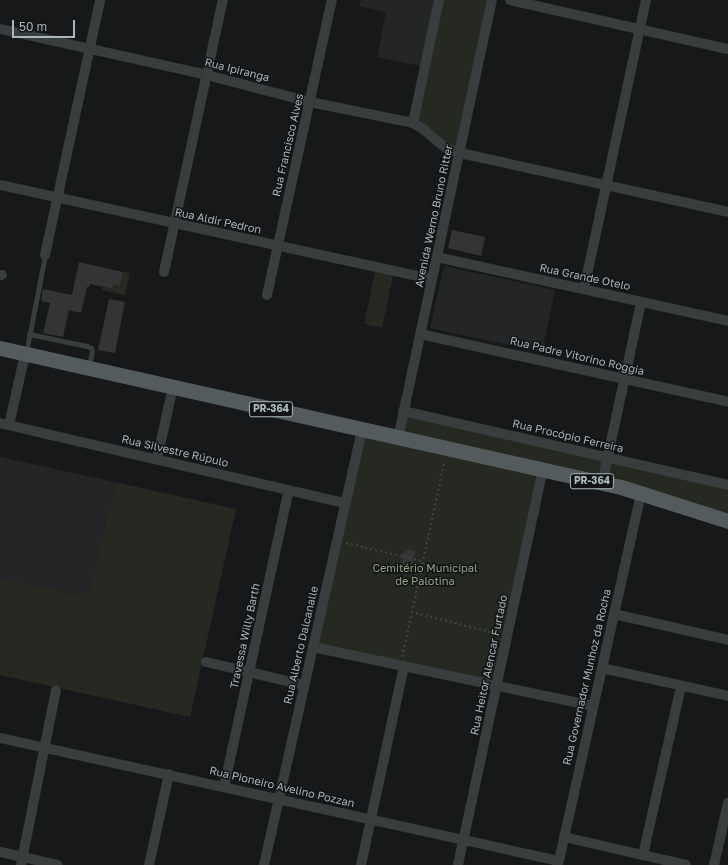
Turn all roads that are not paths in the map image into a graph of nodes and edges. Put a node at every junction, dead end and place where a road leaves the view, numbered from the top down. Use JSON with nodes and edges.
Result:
{"nodes":[{"id":1,"x":100,"y":0,"type":"edge"},
{"id":2,"x":224,"y":0,"type":"edge"},
{"id":3,"x":332,"y":0,"type":"edge"},
{"id":4,"x":439,"y":0,"type":"edge"},
{"id":5,"x":492,"y":0,"type":"edge"},
{"id":6,"x":510,"y":0,"type":"edge"},
{"id":7,"x":646,"y":0,"type":"edge"},
{"id":8,"x":0,"y":29,"type":"edge"},
{"id":9,"x":640,"y":29,"type":"junction"},
{"id":10,"x":90,"y":49,"type":"junction"},
{"id":11,"x":728,"y":49,"type":"edge"},
{"id":12,"x":207,"y":75,"type":"junction"},
{"id":13,"x":310,"y":102,"type":"junction"},
{"id":14,"x":413,"y":123,"type":"junction"},
{"id":15,"x":460,"y":153,"type":"junction"},
{"id":16,"x":0,"y":185,"type":"edge"},
{"id":17,"x":606,"y":185,"type":"junction"},
{"id":18,"x":57,"y":198,"type":"junction"},
{"id":19,"x":728,"y":212,"type":"edge"},
{"id":20,"x":175,"y":224,"type":"junction"},
{"id":21,"x":278,"y":246,"type":"junction"},
{"id":22,"x":45,"y":255,"type":"joint"},
{"id":23,"x":437,"y":257,"type":"junction"},
{"id":24,"x":164,"y":272,"type":"dead end"},
{"id":25,"x":432,"y":279,"type":"junction"},
{"id":26,"x":584,"y":289,"type":"junction"},
{"id":27,"x":267,"y":295,"type":"dead end"},
{"id":28,"x":641,"y":302,"type":"junction"},
{"id":29,"x":728,"y":321,"type":"edge"},
{"id":30,"x":29,"y":334,"type":"junction"},
{"id":31,"x":420,"y":334,"type":"junction"},
{"id":32,"x":0,"y":348,"type":"edge"},
{"id":33,"x":25,"y":354,"type":"junction"},
{"id":34,"x":89,"y":368,"type":"junction"},
{"id":35,"x":624,"y":379,"type":"junction"},
{"id":36,"x":173,"y":388,"type":"junction"},
{"id":37,"x":728,"y":402,"type":"edge"},
{"id":38,"x":403,"y":411,"type":"junction"},
{"id":39,"x":5,"y":424,"type":"edge"},
{"id":40,"x":362,"y":430,"type":"junction"},
{"id":41,"x":398,"y":438,"type":"junction"},
{"id":42,"x":607,"y":458,"type":"junction"},
{"id":43,"x":157,"y":459,"type":"junction"},
{"id":44,"x":543,"y":469,"type":"junction"},
{"id":45,"x":602,"y":483,"type":"junction"},
{"id":46,"x":728,"y":485,"type":"edge"},
{"id":47,"x":289,"y":490,"type":"junction"},
{"id":48,"x":641,"y":493,"type":"junction"},
{"id":49,"x":345,"y":503,"type":"junction"},
{"id":50,"x":728,"y":520,"type":"edge"},
{"id":51,"x":614,"y":614,"type":"junction"},
{"id":52,"x":728,"y":640,"type":"edge"},
{"id":53,"x":313,"y":647,"type":"junction"},
{"id":54,"x":206,"y":662,"type":"dead end"},
{"id":55,"x":403,"y":662,"type":"junction"},
{"id":56,"x":602,"y":668,"type":"junction"},
{"id":57,"x":250,"y":672,"type":"junction"},
{"id":58,"x":304,"y":685,"type":"junction"},
{"id":59,"x":497,"y":686,"type":"junction"},
{"id":60,"x":681,"y":686,"type":"junction"},
{"id":61,"x":56,"y":690,"type":"dead end"},
{"id":62,"x":728,"y":696,"type":"edge"},
{"id":63,"x":593,"y":706,"type":"junction"},
{"id":64,"x":0,"y":738,"type":"edge"},
{"id":65,"x":44,"y":747,"type":"junction"},
{"id":66,"x":170,"y":774,"type":"junction"},
{"id":67,"x":224,"y":787,"type":"junction"},
{"id":68,"x":279,"y":799,"type":"junction"},
{"id":69,"x":728,"y":803,"type":"edge"},
{"id":70,"x":371,"y":819,"type":"junction"},
{"id":71,"x":564,"y":837,"type":"junction"},
{"id":72,"x":464,"y":840,"type":"junction"},
{"id":73,"x":0,"y":852,"type":"edge"},
{"id":74,"x":643,"y":855,"type":"junction"},
{"id":75,"x":21,"y":861,"type":"edge"},
{"id":76,"x":558,"y":863,"type":"edge"},
{"id":77,"x":58,"y":865,"type":"edge"},
{"id":78,"x":149,"y":865,"type":"edge"},
{"id":79,"x":264,"y":865,"type":"edge"},
{"id":80,"x":361,"y":865,"type":"edge"},
{"id":81,"x":458,"y":865,"type":"edge"},
{"id":82,"x":686,"y":865,"type":"edge"},
{"id":83,"x":714,"y":865,"type":"edge"}],
"edges":[{"from":1,"to":10,"type":"street"},
{"from":2,"to":12,"type":"street"},
{"from":3,"to":13,"type":"street","name":"Rua Francisco Alves"},
{"from":4,"to":14,"type":"street"},
{"from":5,"to":15,"type":"street","name":"Avenida Werno Bruno Ritter"},
{"from":6,"to":9,"type":"street"},
{"from":7,"to":9,"type":"street"},
{"from":8,"to":10,"type":"street","name":"Rua Ipiranga"},
{"from":9,"to":11,"type":"street"},
{"from":9,"to":17,"type":"street"},
{"from":10,"to":12,"type":"street","name":"Rua Ipiranga"},
{"from":10,"to":18,"type":"street"},
{"from":12,"to":13,"type":"street","name":"Rua Ipiranga"},
{"from":12,"to":20,"type":"street"},
{"from":13,"to":14,"type":"street","name":"Rua Ipiranga"},
{"from":13,"to":21,"type":"street","name":"Rua Francisco Alves"},
{"from":14,"to":15,"type":"street","name":"Rua Ipiranga"},
{"from":15,"to":17,"type":"street","name":"Rua Ipiranga"},
{"from":15,"to":23,"type":"street","name":"Avenida Werno Bruno Ritter"},
{"from":16,"to":18,"type":"street","name":"Rua Aldir Pedron"},
{"from":17,"to":19,"type":"street","name":"Rua Ipiranga"},
{"from":17,"to":26,"type":"street"},
{"from":18,"to":20,"type":"street","name":"Rua Aldir Pedron"},
{"from":18,"to":22,"type":"street"},
{"from":20,"to":21,"type":"street","name":"Rua Aldir Pedron"},
{"from":20,"to":24,"type":"street"},
{"from":21,"to":25,"type":"street","name":"Rua Aldir Pedron"},
{"from":21,"to":27,"type":"street","name":"Rua Francisco Alves"},
{"from":22,"to":30,"type":"lane"},
{"from":23,"to":25,"type":"street","name":"Avenida Werno Bruno Ritter"},
{"from":23,"to":26,"type":"street","name":"Rua Grande Otelo"},
{"from":25,"to":31,"type":"street","name":"Avenida Werno Bruno Ritter"},
{"from":26,"to":28,"type":"street","name":"Rua Grande Otelo"},
{"from":28,"to":29,"type":"street","name":"Rua Grande Otelo"},
{"from":28,"to":35,"type":"street"},
{"from":30,"to":33,"type":"lane"},
{"from":30,"to":34,"type":"lane"},
{"from":31,"to":35,"type":"street","name":"Rua Padre Vitorino Roggia"},
{"from":31,"to":38,"type":"street","name":"Avenida Werno Bruno Ritter"},
{"from":32,"to":33,"type":"main road","number":"PR-364"},
{"from":33,"to":34,"type":"main road","number":"PR-364"},
{"from":33,"to":39,"type":"street"},
{"from":34,"to":36,"type":"main road","number":"PR-364"},
{"from":35,"to":37,"type":"street","name":"Rua Padre Vitorino Roggia"},
{"from":35,"to":42,"type":"street"},
{"from":36,"to":40,"type":"main road","number":"PR-364"},
{"from":36,"to":43,"type":"street"},
{"from":38,"to":41,"type":"street","name":"Avenida Werno Bruno Ritter"},
{"from":38,"to":42,"type":"street","name":"Rua Procópio Ferreira"},
{"from":39,"to":43,"type":"street","name":"Rua Silvestre Rúpulo"},
{"from":40,"to":41,"type":"main road","number":"PR-364"},
{"from":40,"to":49,"type":"street","name":"Rua Alberto Dalcanalle"},
{"from":41,"to":44,"type":"main road","number":"PR-364"},
{"from":42,"to":45,"type":"street"},
{"from":42,"to":46,"type":"street","name":"Rua Procópio Ferreira"},
{"from":43,"to":47,"type":"street","name":"Rua Silvestre Rúpulo"},
{"from":44,"to":45,"type":"main road","number":"PR-364"},
{"from":44,"to":59,"type":"street","name":"Rua Heitor Alencar Furtado"},
{"from":45,"to":48,"type":"main road","number":"PR-364"},
{"from":47,"to":49,"type":"street","name":"Rua Silvestre Rúpulo"},
{"from":47,"to":57,"type":"street","name":"Travessa Willy Barth"},
{"from":48,"to":50,"type":"main road","number":"PR-364"},
{"from":48,"to":51,"type":"street","name":"Rua Governador Munhoz da Rocha"},
{"from":49,"to":53,"type":"street","name":"Rua Alberto Dalcanalle"},
{"from":51,"to":52,"type":"street"},
{"from":51,"to":56,"type":"street","name":"Rua Governador Munhoz da Rocha"},
{"from":53,"to":55,"type":"street"},
{"from":53,"to":58,"type":"street","name":"Rua Alberto Dalcanalle"},
{"from":54,"to":57,"type":"street"},
{"from":55,"to":59,"type":"street"},
{"from":55,"to":70,"type":"street"},
{"from":56,"to":60,"type":"street"},
{"from":56,"to":63,"type":"street","name":"Rua Governador Munhoz da Rocha"},
{"from":57,"to":58,"type":"street"},
{"from":57,"to":67,"type":"street","name":"Travessa Willy Barth"},
{"from":58,"to":68,"type":"street","name":"Rua Alberto Dalcanalle"},
{"from":59,"to":63,"type":"street"},
{"from":59,"to":72,"type":"street","name":"Rua Heitor Alencar Furtado"},
{"from":60,"to":62,"type":"street"},
{"from":60,"to":74,"type":"street"},
{"from":61,"to":65,"type":"street"},
{"from":63,"to":71,"type":"street","name":"Rua Governador Munhoz da Rocha"},
{"from":64,"to":65,"type":"street","name":"Rua Pioneiro Avelino Pozzan"},
{"from":65,"to":66,"type":"street","name":"Rua Pioneiro Avelino Pozzan"},
{"from":65,"to":75,"type":"street"},
{"from":66,"to":67,"type":"street","name":"Rua Pioneiro Avelino Pozzan"},
{"from":66,"to":78,"type":"street"},
{"from":67,"to":68,"type":"street","name":"Rua Pioneiro Avelino Pozzan"},
{"from":68,"to":70,"type":"street","name":"Rua Pioneiro Avelino Pozzan"},
{"from":68,"to":79,"type":"street","name":"Rua Alberto Dalcanalle"},
{"from":69,"to":83,"type":"street"},
{"from":70,"to":72,"type":"street","name":"Rua Pioneiro Avelino Pozzan"},
{"from":70,"to":80,"type":"street"},
{"from":71,"to":74,"type":"street"},
{"from":71,"to":76,"type":"street","name":"Rua Governador Munhoz da Rocha"},
{"from":72,"to":76,"type":"street","name":"Rua Pioneiro Avelino Pozzan"},
{"from":72,"to":81,"type":"street","name":"Rua Heitor Alencar Furtado"},
{"from":73,"to":75,"type":"street"},
{"from":74,"to":82,"type":"street"},
{"from":75,"to":77,"type":"street"}]}
